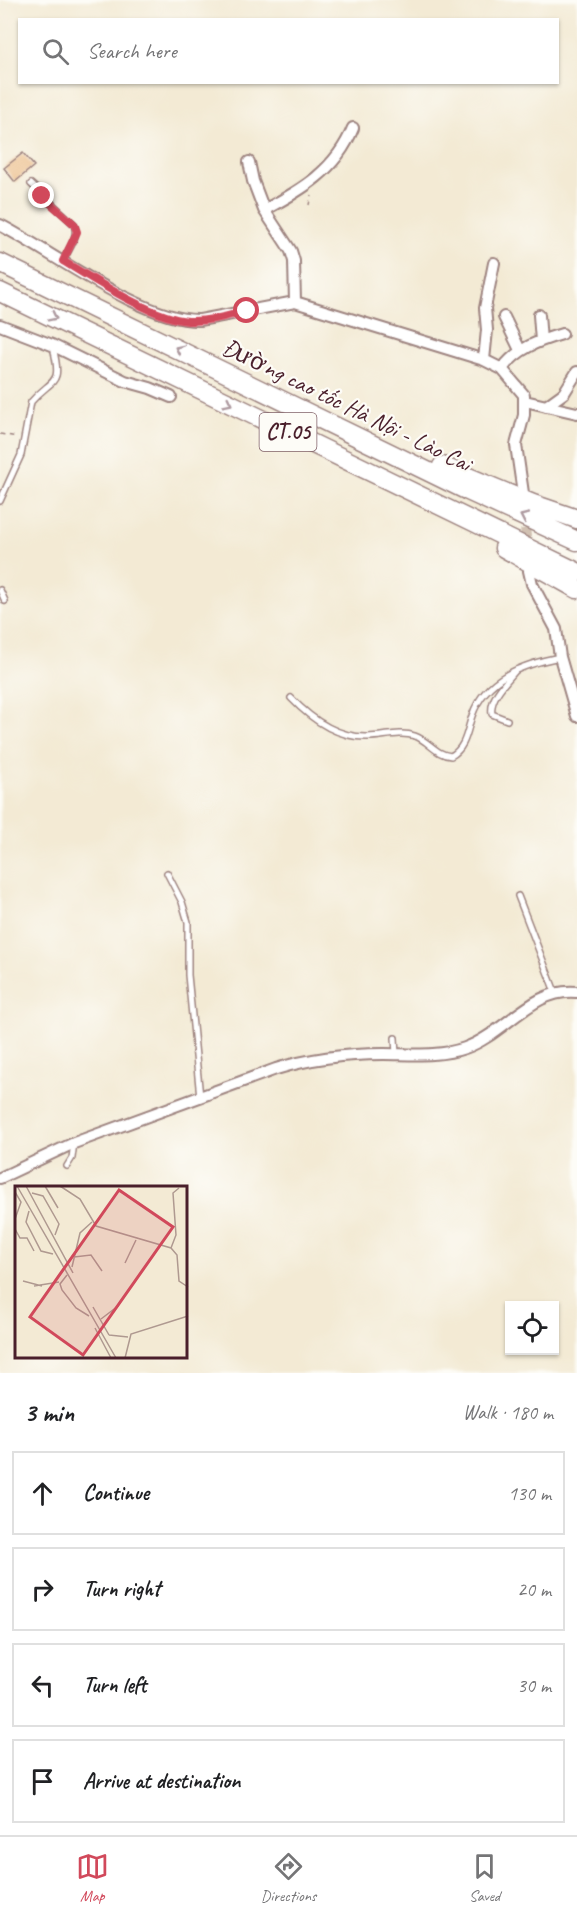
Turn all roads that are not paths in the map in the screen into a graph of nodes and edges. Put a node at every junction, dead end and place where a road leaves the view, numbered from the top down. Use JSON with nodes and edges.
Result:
{"nodes":[{"id":1,"x":353,"y":129,"type":"dead end"},
{"id":2,"x":249,"y":162,"type":"dead end"},
{"id":3,"x":31,"y":184,"type":"dead end"},
{"id":4,"x":264,"y":210,"type":"junction"},
{"id":5,"x":0,"y":225,"type":"edge"},
{"id":6,"x":63,"y":261,"type":"junction"},
{"id":7,"x":0,"y":263,"type":"edge"},
{"id":8,"x":494,"y":263,"type":"dead end"},
{"id":9,"x":0,"y":292,"type":"edge"},
{"id":10,"x":295,"y":302,"type":"junction"},
{"id":11,"x":539,"y":315,"type":"dead end"},
{"id":12,"x":504,"y":317,"type":"dead end"},
{"id":13,"x":0,"y":325,"type":"edge"},
{"id":14,"x":562,"y":334,"type":"dead end"},
{"id":15,"x":541,"y":341,"type":"junction"},
{"id":16,"x":52,"y":345,"type":"junction"},
{"id":17,"x":520,"y":350,"type":"junction"},
{"id":18,"x":484,"y":360,"type":"junction"},
{"id":19,"x":502,"y":369,"type":"junction"},
{"id":20,"x":577,"y":372,"type":"edge"},
{"id":21,"x":171,"y":397,"type":"dead end"},
{"id":22,"x":525,"y":401,"type":"junction"},
{"id":23,"x":289,"y":402,"type":"junction"},
{"id":24,"x":546,"y":406,"type":"junction"},
{"id":25,"x":577,"y":413,"type":"edge"},
{"id":26,"x":397,"y":485,"type":"junction"},
{"id":27,"x":523,"y":493,"type":"dead end"},
{"id":28,"x":0,"y":501,"type":"edge"},
{"id":29,"x":577,"y":519,"type":"edge"},
{"id":30,"x":577,"y":541,"type":"edge"},
{"id":31,"x":529,"y":571,"type":"dead end"},
{"id":32,"x":577,"y":572,"type":"edge"},
{"id":33,"x":577,"y":589,"type":"edge"},
{"id":34,"x":0,"y":590,"type":"edge"},
{"id":35,"x":5,"y":601,"type":"dead end"},
{"id":36,"x":560,"y":657,"type":"junction"},
{"id":37,"x":517,"y":669,"type":"junction"},
{"id":38,"x":291,"y":698,"type":"dead end"},
{"id":39,"x":577,"y":716,"type":"edge"},
{"id":40,"x":507,"y":720,"type":"dead end"},
{"id":41,"x":166,"y":873,"type":"dead end"},
{"id":42,"x":518,"y":896,"type":"dead end"},
{"id":43,"x":555,"y":992,"type":"junction"},
{"id":44,"x":577,"y":992,"type":"edge"},
{"id":45,"x":395,"y":1038,"type":"dead end"},
{"id":46,"x":396,"y":1054,"type":"junction"},
{"id":47,"x":200,"y":1097,"type":"junction"},
{"id":48,"x":74,"y":1143,"type":"junction"},
{"id":49,"x":68,"y":1166,"type":"dead end"},
{"id":50,"x":0,"y":1178,"type":"edge"}],
"edges":[{"from":1,"to":4,"type":"street"},
{"from":2,"to":4,"type":"street"},
{"from":3,"to":6,"type":"lane"},
{"from":4,"to":10,"type":"street"},
{"from":5,"to":6,"type":"street"},
{"from":6,"to":10,"type":"street"},
{"from":23,"to":7,"type":"highway","name":"Đường cao tốc Hà Nội - Lào Cai","number":"CT.05","one_way":true},
{"from":8,"to":18,"type":"street"},
{"from":9,"to":26,"type":"highway","name":"Đường cao tốc Hà Nội - Lào Cai","number":"CT.05","one_way":true},
{"from":10,"to":18,"type":"street"},
{"from":11,"to":15,"type":"street"},
{"from":12,"to":17,"type":"street"},
{"from":13,"to":16,"type":"street"},
{"from":14,"to":15,"type":"street"},
{"from":15,"to":17,"type":"street"},
{"from":16,"to":21,"type":"street"},
{"from":16,"to":28,"type":"lane"},
{"from":17,"to":19,"type":"street"},
{"from":18,"to":19,"type":"street"},
{"from":19,"to":22,"type":"street"},
{"from":20,"to":24,"type":"street"},
{"from":22,"to":24,"type":"street"},
{"from":22,"to":27,"type":"street"},
{"from":23,"to":29,"type":"highway"},
{"from":30,"to":23,"type":"highway","name":"Đường cao tốc Hà Nội - Lào Cai","number":"CT.05","one_way":true},
{"from":24,"to":25,"type":"street"},
{"from":26,"to":32,"type":"highway","name":"Đường cao tốc Hà Nội - Lào Cai","number":"CT.05"},
{"from":26,"to":33,"type":"highway"},
{"from":31,"to":36,"type":"street"},
{"from":34,"to":35,"type":"lane"},
{"from":36,"to":37,"type":"lane"},
{"from":36,"to":39,"type":"street"},
{"from":37,"to":38,"type":"lane"},
{"from":37,"to":40,"type":"lane"},
{"from":41,"to":47,"type":"lane"},
{"from":42,"to":43,"type":"lane"},
{"from":43,"to":44,"type":"street"},
{"from":43,"to":46,"type":"street"},
{"from":45,"to":46,"type":"lane"},
{"from":46,"to":47,"type":"street"},
{"from":47,"to":48,"type":"street"},
{"from":48,"to":49,"type":"lane"},
{"from":48,"to":50,"type":"street"}]}
